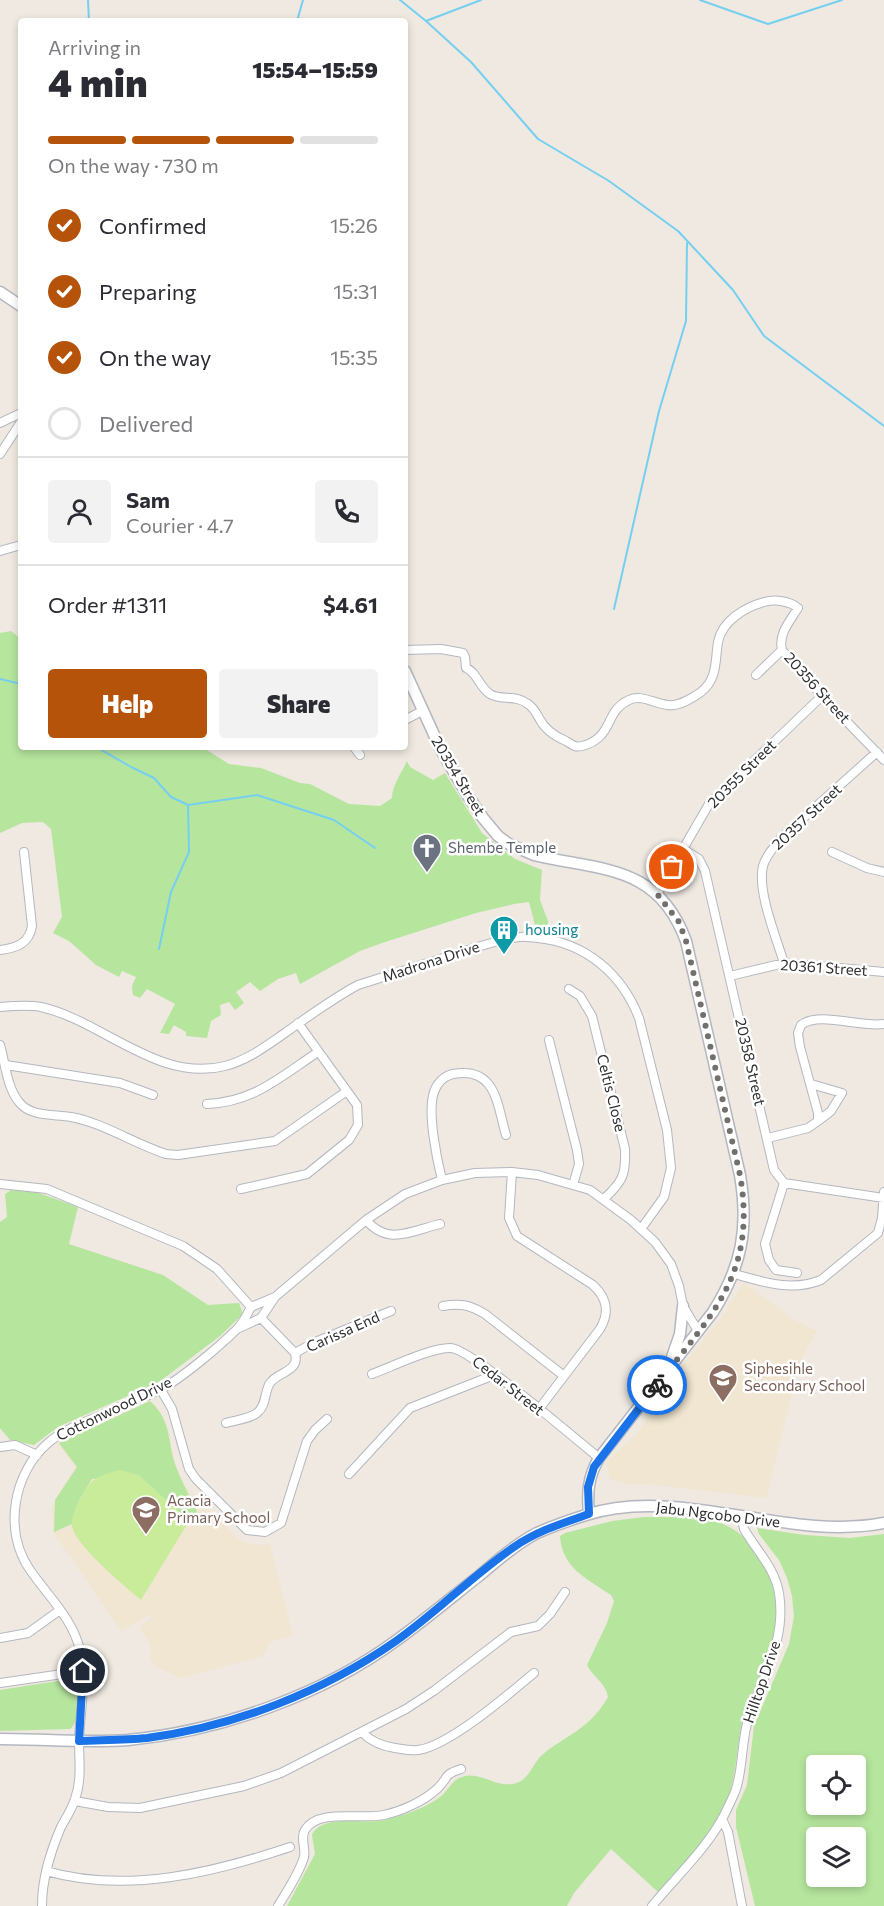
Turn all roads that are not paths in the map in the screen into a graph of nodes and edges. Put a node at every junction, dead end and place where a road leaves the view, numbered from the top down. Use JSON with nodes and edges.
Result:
{"nodes":[{"id":1,"x":0,"y":292,"type":"edge"},
{"id":2,"x":18,"y":304,"type":"edge"},
{"id":3,"x":18,"y":414,"type":"edge"},
{"id":4,"x":0,"y":423,"type":"edge"},
{"id":5,"x":18,"y":427,"type":"edge"},
{"id":6,"x":0,"y":454,"type":"edge"},
{"id":7,"x":18,"y":546,"type":"edge"},
{"id":8,"x":0,"y":551,"type":"edge"},
{"id":9,"x":408,"y":650,"type":"edge"},
{"id":10,"x":782,"y":650,"type":"junction"},
{"id":11,"x":756,"y":675,"type":"dead end"},
{"id":12,"x":408,"y":678,"type":"edge"},
{"id":13,"x":822,"y":696,"type":"junction"},
{"id":14,"x":422,"y":711,"type":"junction"},
{"id":15,"x":408,"y":718,"type":"edge"},
{"id":16,"x":356,"y":750,"type":"edge"},
{"id":17,"x":877,"y":752,"type":"junction"},
{"id":18,"x":360,"y":755,"type":"dead end"},
{"id":19,"x":884,"y":760,"type":"edge"},
{"id":20,"x":683,"y":849,"type":"junction"},
{"id":21,"x":24,"y":852,"type":"dead end"},
{"id":22,"x":832,"y":852,"type":"dead end"},
{"id":23,"x":884,"y":872,"type":"edge"},
{"id":24,"x":657,"y":894,"type":"junction"},
{"id":25,"x":0,"y":950,"type":"edge"},
{"id":26,"x":784,"y":963,"type":"junction"},
{"id":27,"x":884,"y":972,"type":"edge"},
{"id":28,"x":730,"y":976,"type":"junction"},
{"id":29,"x":569,"y":989,"type":"dead end"},
{"id":30,"x":0,"y":1007,"type":"edge"},
{"id":31,"x":298,"y":1023,"type":"junction"},
{"id":32,"x":884,"y":1024,"type":"edge"},
{"id":33,"x":549,"y":1040,"type":"dead end"},
{"id":34,"x":0,"y":1045,"type":"edge"},
{"id":35,"x":318,"y":1052,"type":"junction"},
{"id":36,"x":6,"y":1065,"type":"junction"},
{"id":37,"x":811,"y":1084,"type":"junction"},
{"id":38,"x":347,"y":1091,"type":"junction"},
{"id":39,"x":153,"y":1095,"type":"dead end"},
{"id":40,"x":207,"y":1104,"type":"dead end"},
{"id":41,"x":818,"y":1121,"type":"junction"},
{"id":42,"x":506,"y":1135,"type":"dead end"},
{"id":43,"x":768,"y":1138,"type":"junction"},
{"id":44,"x":512,"y":1172,"type":"junction"},
{"id":45,"x":442,"y":1180,"type":"junction"},
{"id":46,"x":784,"y":1183,"type":"junction"},
{"id":47,"x":0,"y":1184,"type":"edge"},
{"id":48,"x":573,"y":1185,"type":"junction"},
{"id":49,"x":241,"y":1189,"type":"dead end"},
{"id":50,"x":884,"y":1196,"type":"edge"},
{"id":51,"x":604,"y":1199,"type":"junction"},
{"id":52,"x":366,"y":1220,"type":"junction"},
{"id":53,"x":440,"y":1224,"type":"dead end"},
{"id":54,"x":641,"y":1229,"type":"junction"},
{"id":55,"x":797,"y":1273,"type":"dead end"},
{"id":56,"x":734,"y":1274,"type":"junction"},
{"id":57,"x":275,"y":1297,"type":"junction"},
{"id":58,"x":443,"y":1306,"type":"dead end"},
{"id":59,"x":683,"y":1306,"type":"junction"},
{"id":60,"x":252,"y":1308,"type":"junction"},
{"id":61,"x":391,"y":1311,"type":"dead end"},
{"id":62,"x":260,"y":1317,"type":"junction"},
{"id":63,"x":238,"y":1329,"type":"junction"},
{"id":64,"x":698,"y":1331,"type":"junction"},
{"id":65,"x":295,"y":1353,"type":"junction"},
{"id":66,"x":372,"y":1374,"type":"dead end"},
{"id":67,"x":494,"y":1375,"type":"junction"},
{"id":68,"x":564,"y":1377,"type":"junction"},
{"id":69,"x":663,"y":1377,"type":"junction"},
{"id":70,"x":160,"y":1389,"type":"junction"},
{"id":71,"x":539,"y":1409,"type":"junction"},
{"id":72,"x":327,"y":1419,"type":"dead end"},
{"id":73,"x":226,"y":1423,"type":"dead end"},
{"id":74,"x":0,"y":1447,"type":"edge"},
{"id":75,"x":37,"y":1455,"type":"junction"},
{"id":76,"x":599,"y":1458,"type":"junction"},
{"id":77,"x":350,"y":1474,"type":"dead end"},
{"id":78,"x":589,"y":1514,"type":"junction"},
{"id":79,"x":747,"y":1517,"type":"junction"},
{"id":80,"x":884,"y":1523,"type":"edge"},
{"id":81,"x":566,"y":1592,"type":"dead end"},
{"id":82,"x":60,"y":1610,"type":"junction"},
{"id":83,"x":0,"y":1638,"type":"edge"},
{"id":84,"x":83,"y":1671,"type":"junction"},
{"id":85,"x":534,"y":1673,"type":"dead end"},
{"id":86,"x":0,"y":1683,"type":"edge"},
{"id":87,"x":362,"y":1732,"type":"junction"},
{"id":88,"x":0,"y":1739,"type":"edge"},
{"id":89,"x":79,"y":1741,"type":"junction"},
{"id":90,"x":460,"y":1768,"type":"dead end"},
{"id":91,"x":75,"y":1801,"type":"junction"},
{"id":92,"x":722,"y":1819,"type":"junction"},
{"id":93,"x":290,"y":1847,"type":"dead end"},
{"id":94,"x":46,"y":1871,"type":"junction"},
{"id":95,"x":42,"y":1906,"type":"edge"},
{"id":96,"x":278,"y":1906,"type":"edge"},
{"id":97,"x":652,"y":1906,"type":"edge"},
{"id":98,"x":742,"y":1906,"type":"edge"}],
"edges":[{"from":1,"to":2,"type":"street"},
{"from":3,"to":4,"type":"street"},
{"from":5,"to":6,"type":"street"},
{"from":7,"to":8,"type":"street"},
{"from":9,"to":10,"type":"street","name":"20356 Street"},
{"from":10,"to":11,"type":"street"},
{"from":10,"to":13,"type":"street","name":"20356 Street"},
{"from":12,"to":14,"type":"street","name":"20354 Street"},
{"from":13,"to":17,"type":"street","name":"20356 Street"},
{"from":13,"to":20,"type":"street","name":"20355 Street"},
{"from":14,"to":15,"type":"street"},
{"from":14,"to":24,"type":"street","name":"20354 Street"},
{"from":16,"to":18,"type":"street"},
{"from":17,"to":19,"type":"street","name":"20356 Street"},
{"from":17,"to":26,"type":"street","name":"20357 Street"},
{"from":20,"to":24,"type":"street","name":"20355 Street"},
{"from":20,"to":28,"type":"street","name":"20358 Street"},
{"from":21,"to":25,"type":"street"},
{"from":22,"to":23,"type":"street"},
{"from":24,"to":56,"type":"street","name":"20354 Street"},
{"from":26,"to":27,"type":"street","name":"20361 Street"},
{"from":26,"to":28,"type":"street","name":"20361 Street"},
{"from":28,"to":43,"type":"street","name":"20358 Street"},
{"from":29,"to":51,"type":"street","name":"Celtis Close"},
{"from":30,"to":31,"type":"street","name":"Madrona Drive"},
{"from":31,"to":35,"type":"street"},
{"from":31,"to":54,"type":"street","name":"Madrona Drive"},
{"from":32,"to":37,"type":"street"},
{"from":33,"to":48,"type":"street"},
{"from":34,"to":36,"type":"street"},
{"from":35,"to":38,"type":"street"},
{"from":35,"to":40,"type":"street"},
{"from":36,"to":38,"type":"street"},
{"from":36,"to":39,"type":"street"},
{"from":37,"to":41,"type":"street"},
{"from":37,"to":41,"type":"street"},
{"from":38,"to":49,"type":"street"},
{"from":41,"to":43,"type":"street"},
{"from":42,"to":45,"type":"street"},
{"from":43,"to":46,"type":"street","name":"20358 Street"},
{"from":44,"to":45,"type":"street","name":"Cottonwood Drive"},
{"from":44,"to":48,"type":"street","name":"Cottonwood Drive"},
{"from":44,"to":68,"type":"street"},
{"from":45,"to":52,"type":"street","name":"Cottonwood Drive"},
{"from":46,"to":50,"type":"street"},
{"from":46,"to":55,"type":"street"},
{"from":47,"to":60,"type":"street"},
{"from":48,"to":51,"type":"street","name":"Cottonwood Drive"},
{"from":50,"to":56,"type":"street"},
{"from":51,"to":54,"type":"street","name":"Cottonwood Drive"},
{"from":52,"to":53,"type":"street"},
{"from":52,"to":57,"type":"street","name":"Cottonwood Drive"},
{"from":54,"to":59,"type":"street","name":"Cottonwood Drive"},
{"from":56,"to":64,"type":"street","name":"20354 Street"},
{"from":57,"to":60,"type":"street","name":"Cottonwood Drive"},
{"from":57,"to":62,"type":"street","name":"Cottonwood Drive"},
{"from":58,"to":68,"type":"street"},
{"from":59,"to":64,"type":"street","name":"Cottonwood Drive"},
{"from":59,"to":69,"type":"street"},
{"from":60,"to":62,"type":"street"},
{"from":60,"to":62,"type":"street"},
{"from":60,"to":63,"type":"street","name":"Cottonwood Drive"},
{"from":61,"to":65,"type":"street","name":"Carissa End"},
{"from":62,"to":63,"type":"street","name":"Cottonwood Drive"},
{"from":62,"to":65,"type":"street"},
{"from":63,"to":70,"type":"street","name":"Cottonwood Drive"},
{"from":64,"to":69,"type":"street","name":"20354 Street"},
{"from":65,"to":73,"type":"street"},
{"from":66,"to":67,"type":"street","name":"Cedar Street"},
{"from":67,"to":71,"type":"street","name":"Cedar Street"},
{"from":67,"to":77,"type":"street"},
{"from":68,"to":71,"type":"street"},
{"from":69,"to":76,"type":"street"},
{"from":70,"to":72,"type":"street"},
{"from":70,"to":75,"type":"street","name":"Cottonwood Drive"},
{"from":71,"to":76,"type":"street","name":"Cedar Street"},
{"from":74,"to":75,"type":"street"},
{"from":75,"to":82,"type":"street","name":"Cottonwood Drive"},
{"from":76,"to":78,"type":"street"},
{"from":78,"to":79,"type":"street","name":"Jabu Ngcobo Drive"},
{"from":78,"to":89,"type":"street","name":"Jabu Ngcobo Drive"},
{"from":79,"to":80,"type":"street","name":"Jabu Ngcobo Drive"},
{"from":79,"to":92,"type":"street","name":"Hilltop Drive"},
{"from":81,"to":87,"type":"street"},
{"from":82,"to":83,"type":"street"},
{"from":82,"to":84,"type":"street","name":"Cottonwood Drive"},
{"from":84,"to":86,"type":"street"},
{"from":84,"to":89,"type":"street","name":"Cottonwood Drive"},
{"from":85,"to":87,"type":"street"},
{"from":87,"to":91,"type":"street"},
{"from":88,"to":89,"type":"street","name":"Jabu Ngcobo Drive"},
{"from":89,"to":91,"type":"street","name":"Cottonwood Drive"},
{"from":90,"to":96,"type":"street"},
{"from":91,"to":94,"type":"street","name":"Cottonwood Drive"},
{"from":92,"to":97,"type":"street","name":"Hilltop Drive"},
{"from":92,"to":98,"type":"street"},
{"from":93,"to":94,"type":"street"},
{"from":94,"to":95,"type":"street","name":"Cottonwood Drive"}]}
